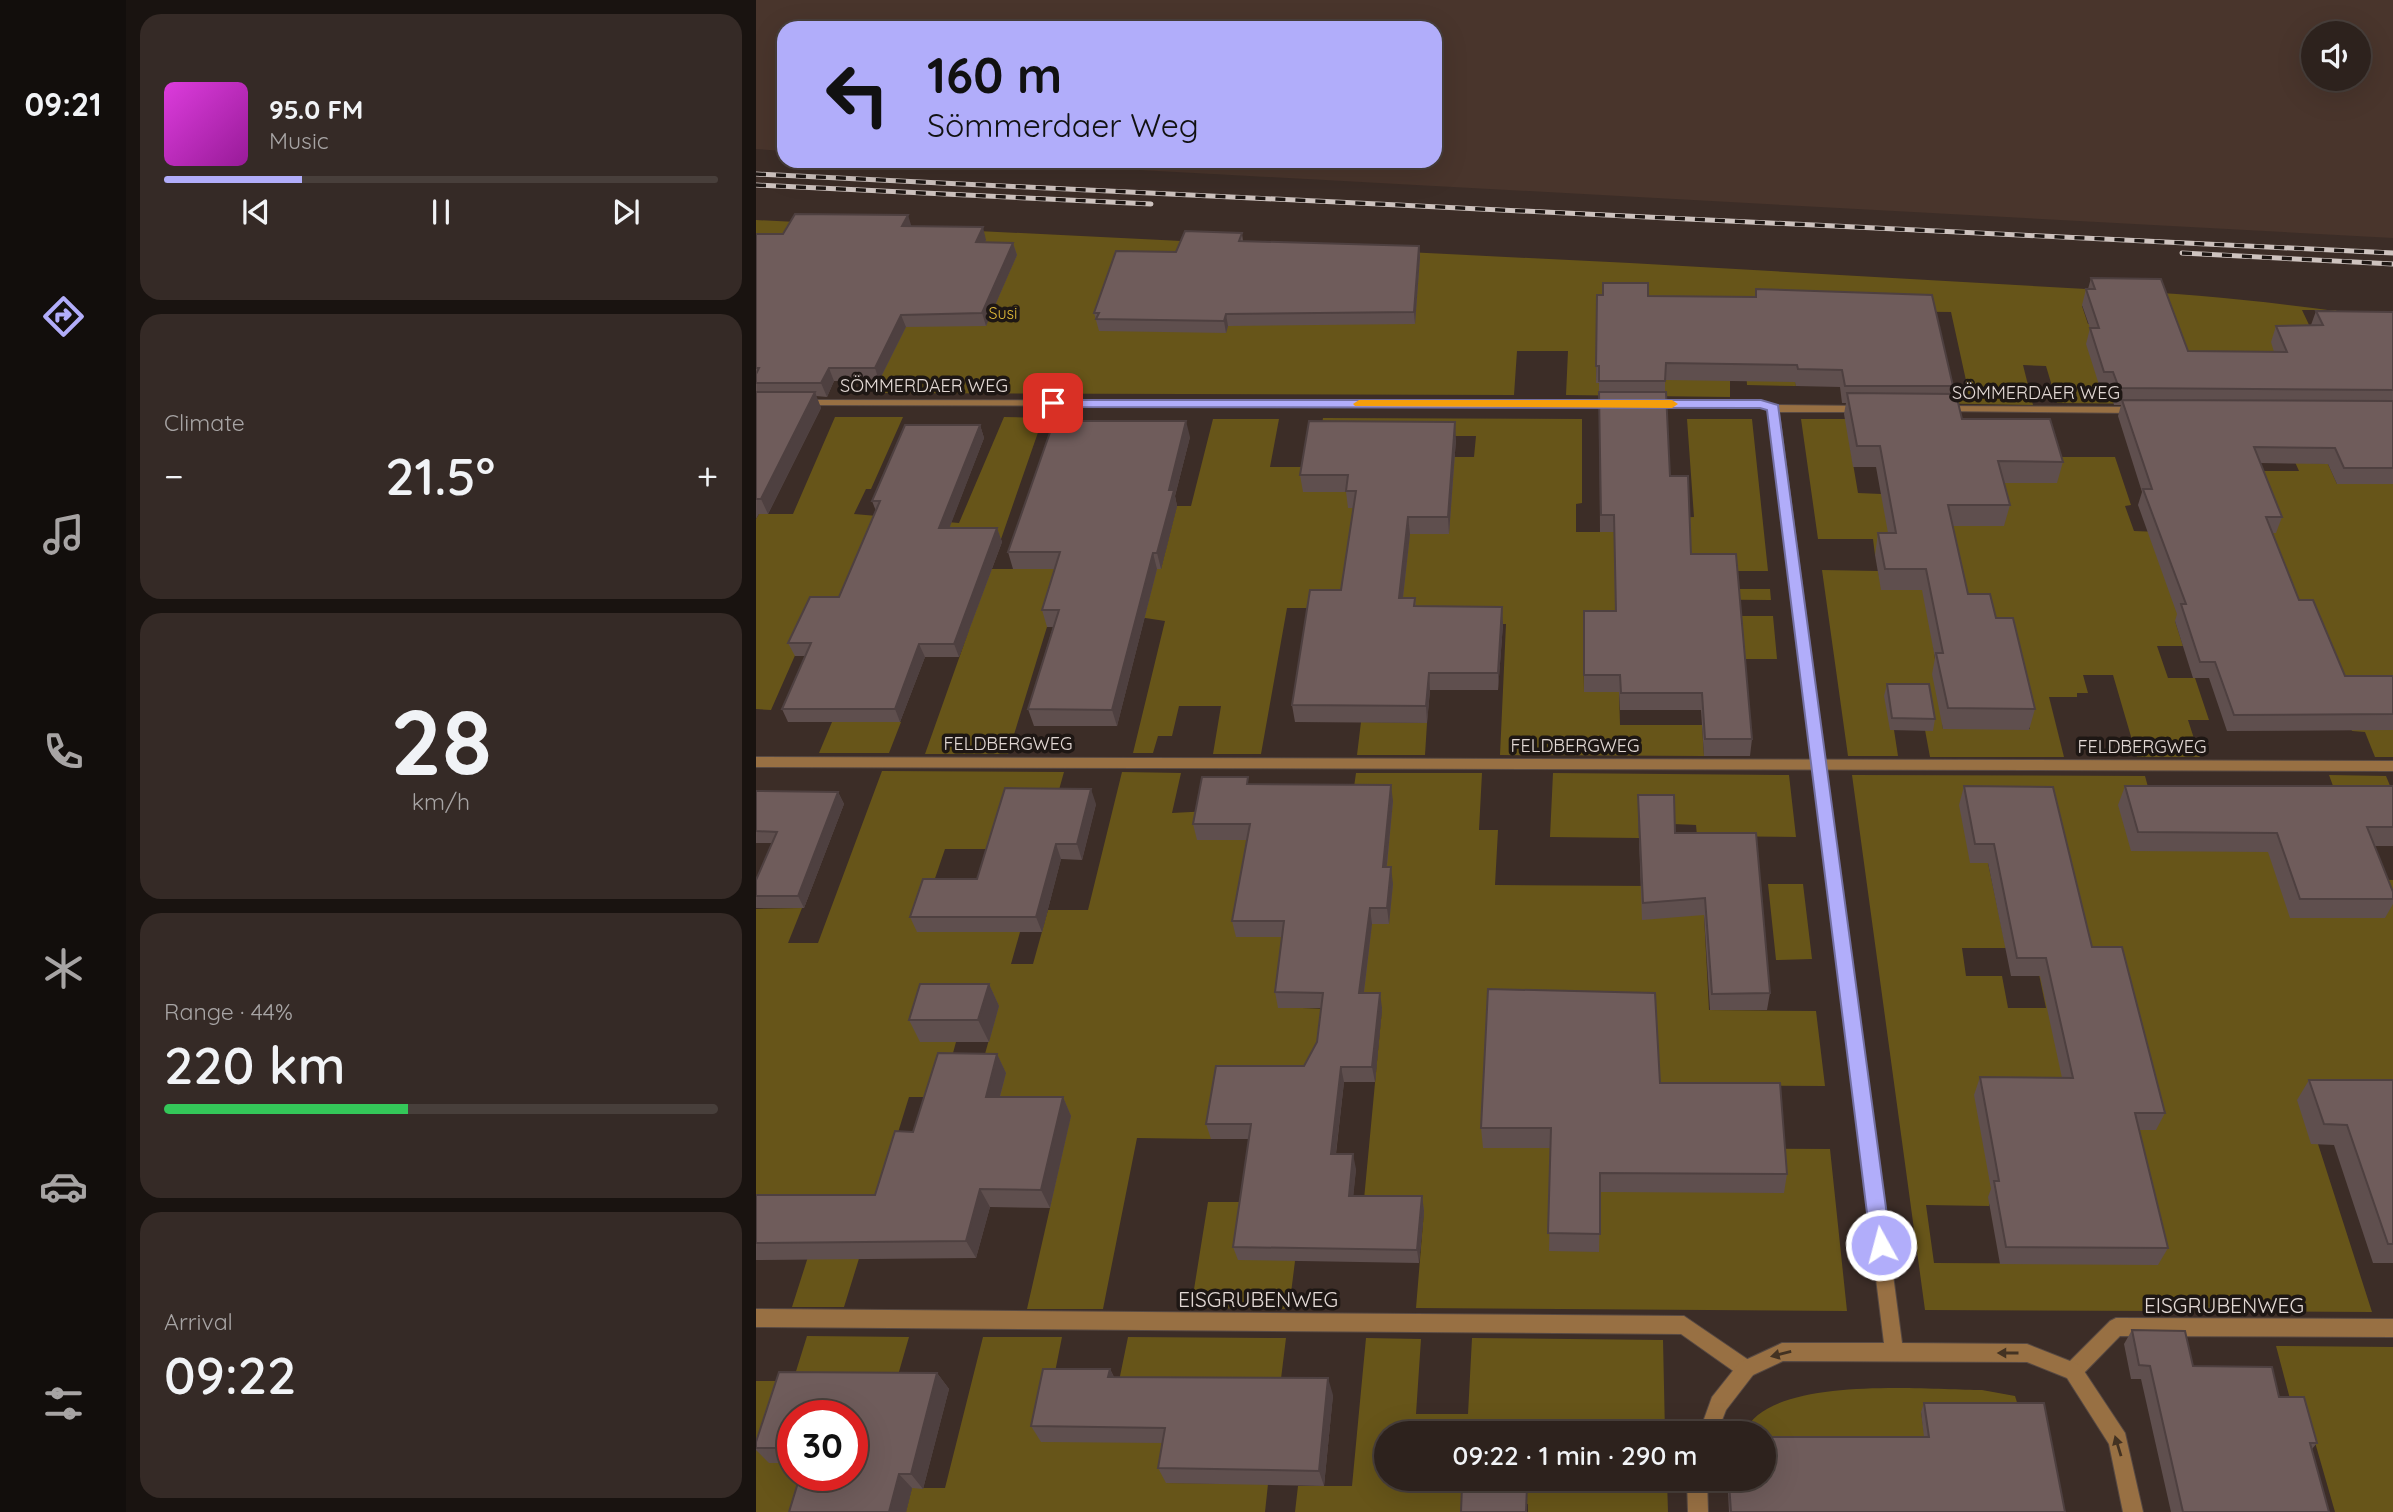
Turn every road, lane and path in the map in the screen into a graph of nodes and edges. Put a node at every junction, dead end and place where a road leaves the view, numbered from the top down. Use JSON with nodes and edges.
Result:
{"nodes":[{"id":1,"x":784,"y":402,"type":"edge"},
{"id":2,"x":1625,"y":404,"type":"edge"},
{"id":3,"x":1639,"y":404,"type":"edge"},
{"id":4,"x":1773,"y":408,"type":"junction"},
{"id":5,"x":1879,"y":409,"type":"edge"},
{"id":6,"x":1934,"y":409,"type":"edge"},
{"id":7,"x":2143,"y":410,"type":"edge"},
{"id":8,"x":756,"y":762,"type":"edge"},
{"id":9,"x":1819,"y":765,"type":"junction"},
{"id":10,"x":2393,"y":766,"type":"edge"},
{"id":11,"x":756,"y":1318,"type":"edge"},
{"id":12,"x":2393,"y":1328,"type":"edge"},
{"id":13,"x":1894,"y":1352,"type":"junction"},
{"id":14,"x":1746,"y":1368,"type":"junction"},
{"id":15,"x":2073,"y":1371,"type":"junction"},
{"id":16,"x":1712,"y":1421,"type":"edge"},
{"id":17,"x":1697,"y":1491,"type":"edge"},
{"id":18,"x":1698,"y":1512,"type":"edge"},
{"id":19,"x":2133,"y":1512,"type":"edge"}],
"edges":[{"from":1,"to":2,"type":"street","name":"SÖMMERDAER WEG"},
{"from":3,"to":4,"type":"street"},
{"from":4,"to":5,"type":"street"},
{"from":4,"to":9,"type":"street"},
{"from":6,"to":7,"type":"street","name":"SÖMMERDAER WEG"},
{"from":8,"to":9,"type":"street","name":"FELDBERGWEG"},
{"from":9,"to":10,"type":"street","name":"FELDBERGWEG"},
{"from":9,"to":13,"type":"street"},
{"from":11,"to":14,"type":"street","name":"EISGRUBENWEG"},
{"from":12,"to":15,"type":"street","name":"EISGRUBENWEG"},
{"from":13,"to":14,"type":"street","one_way":true},
{"from":15,"to":13,"type":"street","one_way":true},
{"from":14,"to":16,"type":"street"},
{"from":19,"to":15,"type":"street","one_way":true},
{"from":17,"to":18,"type":"street"}]}
